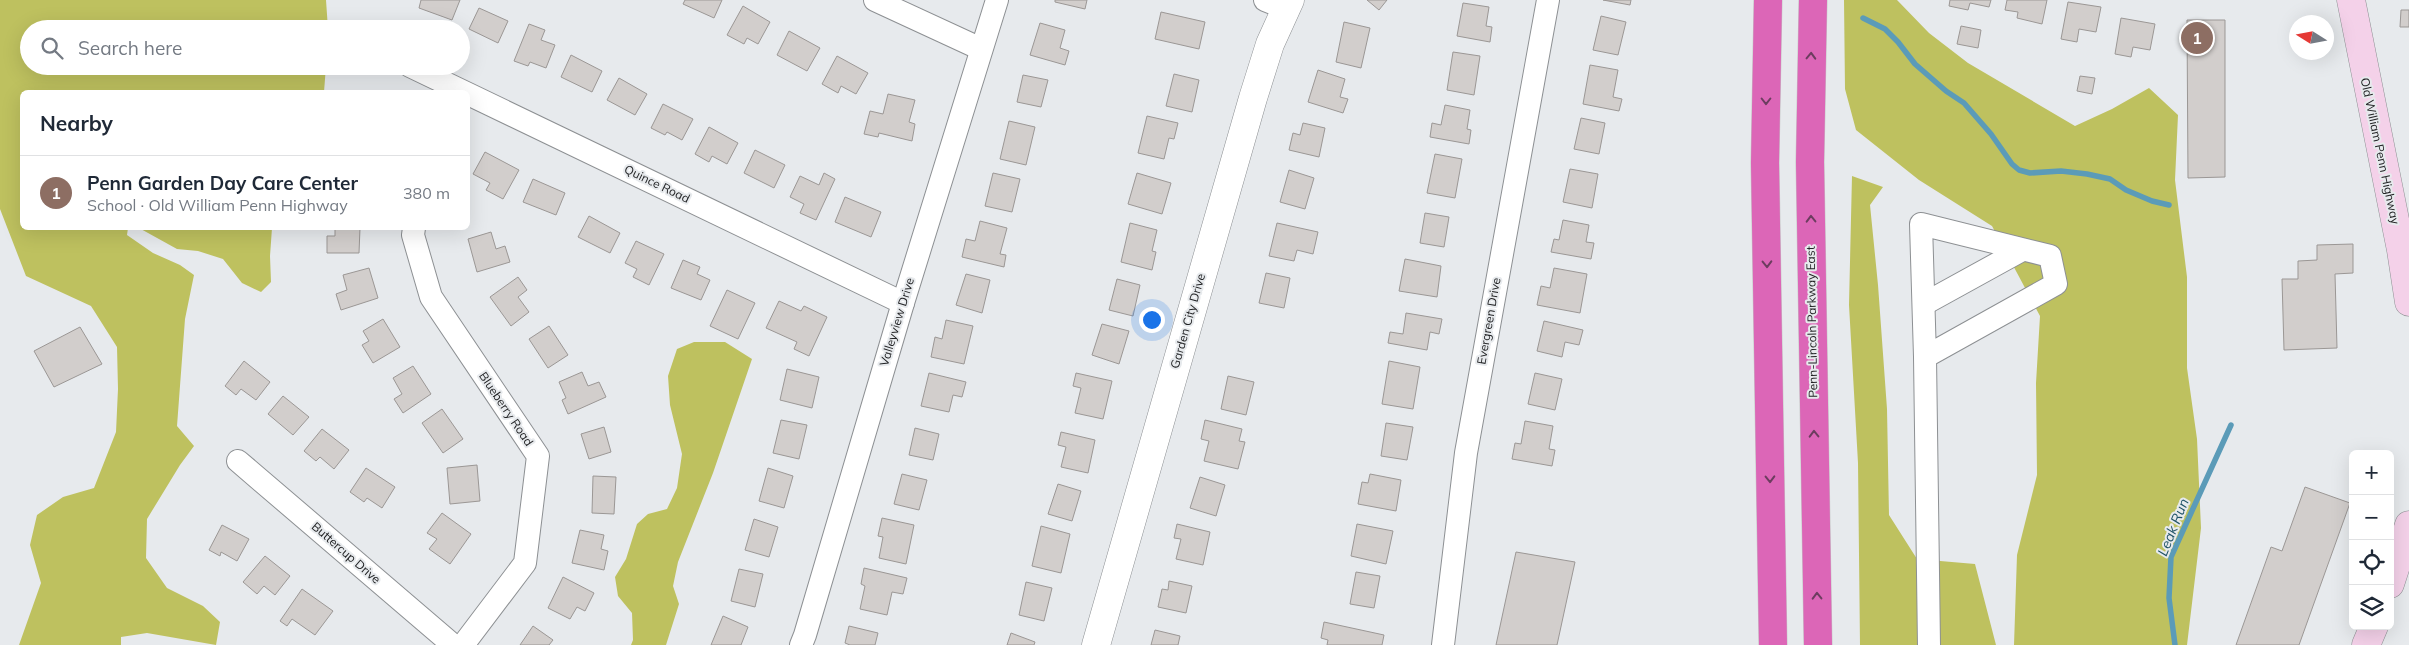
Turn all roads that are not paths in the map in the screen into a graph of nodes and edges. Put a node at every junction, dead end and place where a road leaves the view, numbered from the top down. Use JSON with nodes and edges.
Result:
{"nodes":[{"id":1,"x":875,"y":0,"type":"edge"},
{"id":2,"x":997,"y":0,"type":"edge"},
{"id":3,"x":1548,"y":0,"type":"edge"},
{"id":4,"x":1768,"y":0,"type":"edge"},
{"id":5,"x":1813,"y":0,"type":"edge"},
{"id":6,"x":2350,"y":0,"type":"edge"},
{"id":7,"x":1280,"y":3,"type":"edge"},
{"id":8,"x":981,"y":49,"type":"junction"},
{"id":9,"x":427,"y":75,"type":"edge"},
{"id":10,"x":453,"y":89,"type":"edge"},
{"id":11,"x":470,"y":97,"type":"edge"},
{"id":12,"x":414,"y":230,"type":"edge"},
{"id":13,"x":2022,"y":250,"type":"junction"},
{"id":14,"x":2409,"y":302,"type":"edge"},
{"id":15,"x":903,"y":303,"type":"junction"},
{"id":16,"x":1924,"y":304,"type":"junction"},
{"id":17,"x":1925,"y":357,"type":"junction"},
{"id":18,"x":238,"y":461,"type":"dead end"},
{"id":19,"x":2409,"y":525,"type":"edge"},
{"id":20,"x":2394,"y":572,"type":"edge"},
{"id":21,"x":2372,"y":630,"type":"edge"},
{"id":22,"x":453,"y":645,"type":"edge"},
{"id":23,"x":463,"y":645,"type":"edge"},
{"id":24,"x":801,"y":645,"type":"edge"},
{"id":25,"x":1096,"y":645,"type":"edge"},
{"id":26,"x":1443,"y":645,"type":"edge"},
{"id":27,"x":1773,"y":645,"type":"edge"},
{"id":28,"x":1818,"y":645,"type":"edge"},
{"id":29,"x":1929,"y":645,"type":"edge"},
{"id":30,"x":2366,"y":645,"type":"edge"}],
"edges":[{"from":1,"to":8,"type":"street"},
{"from":2,"to":8,"type":"street","name":"Valleyview Drive"},
{"from":3,"to":26,"type":"street","name":"Evergreen Drive"},
{"from":4,"to":27,"type":"highway","one_way":true},
{"from":28,"to":5,"type":"highway","name":"Penn-Lincoln Parkway East","one_way":true},
{"from":6,"to":14,"type":"main road","name":"Old William Penn Highway"},
{"from":7,"to":25,"type":"street","name":"Garden City Drive"},
{"from":8,"to":15,"type":"street","name":"Valleyview Drive"},
{"from":9,"to":10,"type":"street","name":"Quince Road"},
{"from":11,"to":15,"type":"street","name":"Quince Road"},
{"from":12,"to":23,"type":"street","name":"Blueberry Road"},
{"from":13,"to":16,"type":"street"},
{"from":13,"to":16,"type":"street"},
{"from":13,"to":17,"type":"street"},
{"from":15,"to":24,"type":"street","name":"Valleyview Drive"},
{"from":16,"to":17,"type":"street"},
{"from":17,"to":29,"type":"street"},
{"from":18,"to":22,"type":"street","name":"Buttercup Drive"},
{"from":19,"to":20,"type":"main road"},
{"from":21,"to":30,"type":"main road"}]}
